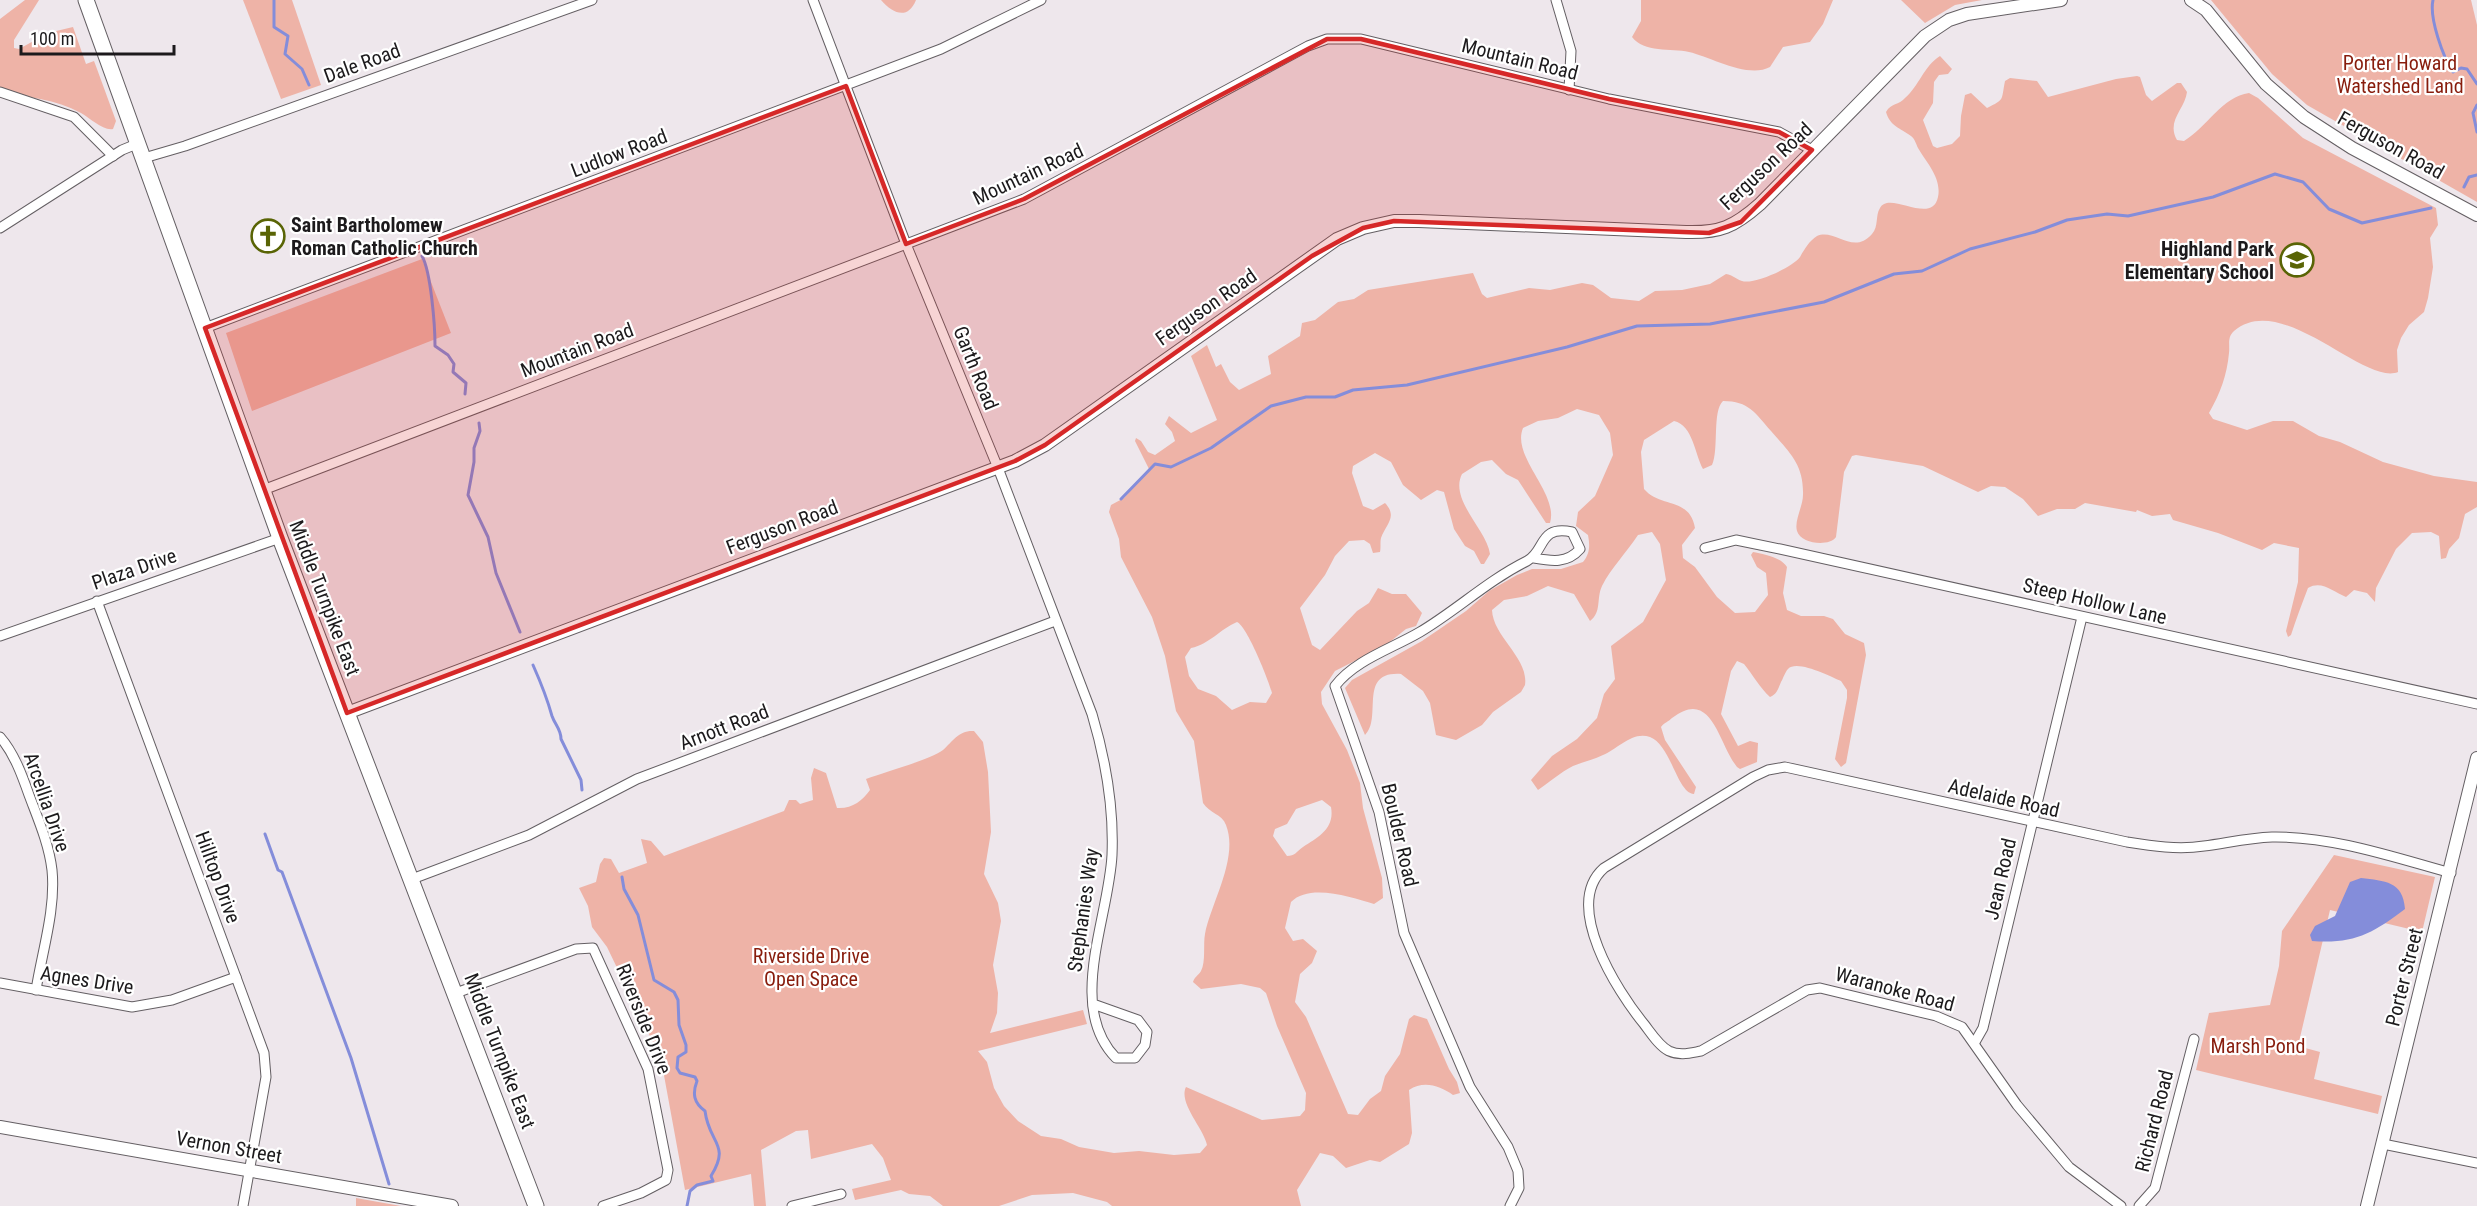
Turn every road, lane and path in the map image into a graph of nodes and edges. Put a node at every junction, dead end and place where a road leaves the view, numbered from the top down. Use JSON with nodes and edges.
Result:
{"nodes":[{"id":1,"x":86,"y":0,"type":"edge"},
{"id":2,"x":592,"y":0,"type":"edge"},
{"id":3,"x":813,"y":0,"type":"edge"},
{"id":4,"x":1041,"y":0,"type":"edge"},
{"id":5,"x":1556,"y":0,"type":"edge"},
{"id":6,"x":2061,"y":0,"type":"edge"},
{"id":7,"x":2190,"y":0,"type":"edge"},
{"id":8,"x":846,"y":86,"type":"junction"},
{"id":9,"x":1569,"y":90,"type":"junction"},
{"id":10,"x":0,"y":92,"type":"edge"},
{"id":11,"x":139,"y":143,"type":"junction"},
{"id":12,"x":1812,"y":150,"type":"junction"},
{"id":13,"x":113,"y":156,"type":"junction"},
{"id":14,"x":144,"y":158,"type":"junction"},
{"id":15,"x":2477,"y":216,"type":"edge"},
{"id":16,"x":0,"y":228,"type":"edge"},
{"id":17,"x":906,"y":244,"type":"junction"},
{"id":18,"x":205,"y":328,"type":"junction"},
{"id":19,"x":998,"y":468,"type":"junction"},
{"id":20,"x":263,"y":490,"type":"junction"},
{"id":21,"x":280,"y":538,"type":"junction"},
{"id":22,"x":1705,"y":548,"type":"dead end"},
{"id":23,"x":1533,"y":558,"type":"junction"},
{"id":24,"x":97,"y":601,"type":"junction"},
{"id":25,"x":2082,"y":617,"type":"junction"},
{"id":26,"x":1055,"y":621,"type":"junction"},
{"id":27,"x":0,"y":636,"type":"edge"},
{"id":28,"x":2477,"y":704,"type":"edge"},
{"id":29,"x":347,"y":713,"type":"junction"},
{"id":30,"x":0,"y":737,"type":"edge"},
{"id":31,"x":1103,"y":751,"type":"joint"},
{"id":32,"x":2477,"y":758,"type":"edge"},
{"id":33,"x":2032,"y":824,"type":"junction"},
{"id":34,"x":2451,"y":873,"type":"junction"},
{"id":35,"x":412,"y":879,"type":"junction"},
{"id":36,"x":1588,"y":893,"type":"joint"},
{"id":37,"x":236,"y":977,"type":"junction"},
{"id":38,"x":0,"y":983,"type":"edge"},
{"id":39,"x":36,"y":990,"type":"junction"},
{"id":40,"x":456,"y":993,"type":"junction"},
{"id":41,"x":1094,"y":1004,"type":"junction"},
{"id":42,"x":2194,"y":1039,"type":"dead end"},
{"id":43,"x":1975,"y":1042,"type":"junction"},
{"id":44,"x":0,"y":1127,"type":"edge"},
{"id":45,"x":2383,"y":1144,"type":"junction"},
{"id":46,"x":2477,"y":1163,"type":"edge"},
{"id":47,"x":249,"y":1170,"type":"junction"},
{"id":48,"x":841,"y":1194,"type":"dead end"},
{"id":49,"x":243,"y":1206,"type":"edge"},
{"id":50,"x":452,"y":1206,"type":"edge"},
{"id":51,"x":536,"y":1206,"type":"edge"},
{"id":52,"x":603,"y":1206,"type":"edge"},
{"id":53,"x":792,"y":1206,"type":"edge"},
{"id":54,"x":1510,"y":1206,"type":"edge"},
{"id":55,"x":2121,"y":1206,"type":"edge"},
{"id":56,"x":2139,"y":1206,"type":"edge"},
{"id":57,"x":2367,"y":1206,"type":"edge"}],
"edges":[{"from":1,"to":11,"type":"main road","name":"Middle Turnpike East"},
{"from":2,"to":14,"type":"street","name":"Dale Road"},
{"from":3,"to":8,"type":"street","name":"Garth Road"},
{"from":4,"to":8,"type":"street","name":"Ludlow Road"},
{"from":5,"to":9,"type":"street"},
{"from":6,"to":12,"type":"street","name":"Ferguson Road"},
{"from":7,"to":15,"type":"street","name":"Ferguson Road"},
{"from":8,"to":17,"type":"street","name":"Garth Road"},
{"from":8,"to":18,"type":"street","name":"Ludlow Road"},
{"from":9,"to":12,"type":"street","name":"Mountain Road"},
{"from":9,"to":17,"type":"street","name":"Mountain Road"},
{"from":10,"to":13,"type":"street"},
{"from":11,"to":13,"type":"street"},
{"from":11,"to":14,"type":"main road","name":"Middle Turnpike East"},
{"from":12,"to":19,"type":"street","name":"Ferguson Road"},
{"from":13,"to":16,"type":"street"},
{"from":14,"to":18,"type":"main road","name":"Middle Turnpike East"},
{"from":17,"to":19,"type":"street","name":"Garth Road"},
{"from":17,"to":20,"type":"street","name":"Mountain Road"},
{"from":18,"to":20,"type":"main road","name":"Middle Turnpike East"},
{"from":19,"to":26,"type":"street","name":"Garth Road"},
{"from":19,"to":29,"type":"street","name":"Ferguson Road"},
{"from":20,"to":21,"type":"main road","name":"Middle Turnpike East"},
{"from":21,"to":24,"type":"street","name":"Plaza Drive"},
{"from":21,"to":29,"type":"main road","name":"Middle Turnpike East"},
{"from":22,"to":25,"type":"street","name":"Steep Hollow Lane"},
{"from":23,"to":23,"type":"street","name":"Boulder Road"},
{"from":23,"to":54,"type":"street","name":"Boulder Road"},
{"from":24,"to":27,"type":"street","name":"Plaza Drive"},
{"from":24,"to":37,"type":"street","name":"Hilltop Drive"},
{"from":25,"to":28,"type":"street","name":"Steep Hollow Lane"},
{"from":25,"to":33,"type":"street","name":"Jean Road"},
{"from":26,"to":31,"type":"street","name":"Garth Road"},
{"from":26,"to":35,"type":"street","name":"Arnott Road"},
{"from":29,"to":35,"type":"main road","name":"Middle Turnpike East"},
{"from":30,"to":39,"type":"street","name":"Arcellia Drive"},
{"from":31,"to":41,"type":"street","name":"Stephanies Way"},
{"from":32,"to":34,"type":"street","name":"Porter Street"},
{"from":33,"to":34,"type":"street","name":"Adelaide Road"},
{"from":33,"to":36,"type":"street","name":"Adelaide Road"},
{"from":33,"to":43,"type":"street","name":"Jean Road"},
{"from":34,"to":45,"type":"street","name":"Porter Street"},
{"from":35,"to":40,"type":"main road","name":"Middle Turnpike East"},
{"from":36,"to":43,"type":"street","name":"Waranoke Road"},
{"from":37,"to":39,"type":"street","name":"Agnes Drive"},
{"from":37,"to":47,"type":"street","name":"Hilltop Drive"},
{"from":38,"to":39,"type":"street","name":"Agnes Drive"},
{"from":40,"to":51,"type":"main road","name":"Middle Turnpike East"},
{"from":40,"to":52,"type":"street","name":"Riverside Drive"},
{"from":41,"to":41,"type":"street","name":"Stephanies Way"},
{"from":42,"to":56,"type":"street","name":"Richard Road"},
{"from":43,"to":55,"type":"street","name":"Waranoke Road"},
{"from":44,"to":47,"type":"street","name":"Vernon Street"},
{"from":45,"to":46,"type":"street"},
{"from":45,"to":57,"type":"street","name":"Porter Street"},
{"from":47,"to":49,"type":"street","name":"Hilltop Drive"},
{"from":47,"to":50,"type":"street","name":"Vernon Street"},
{"from":48,"to":53,"type":"street"}]}
